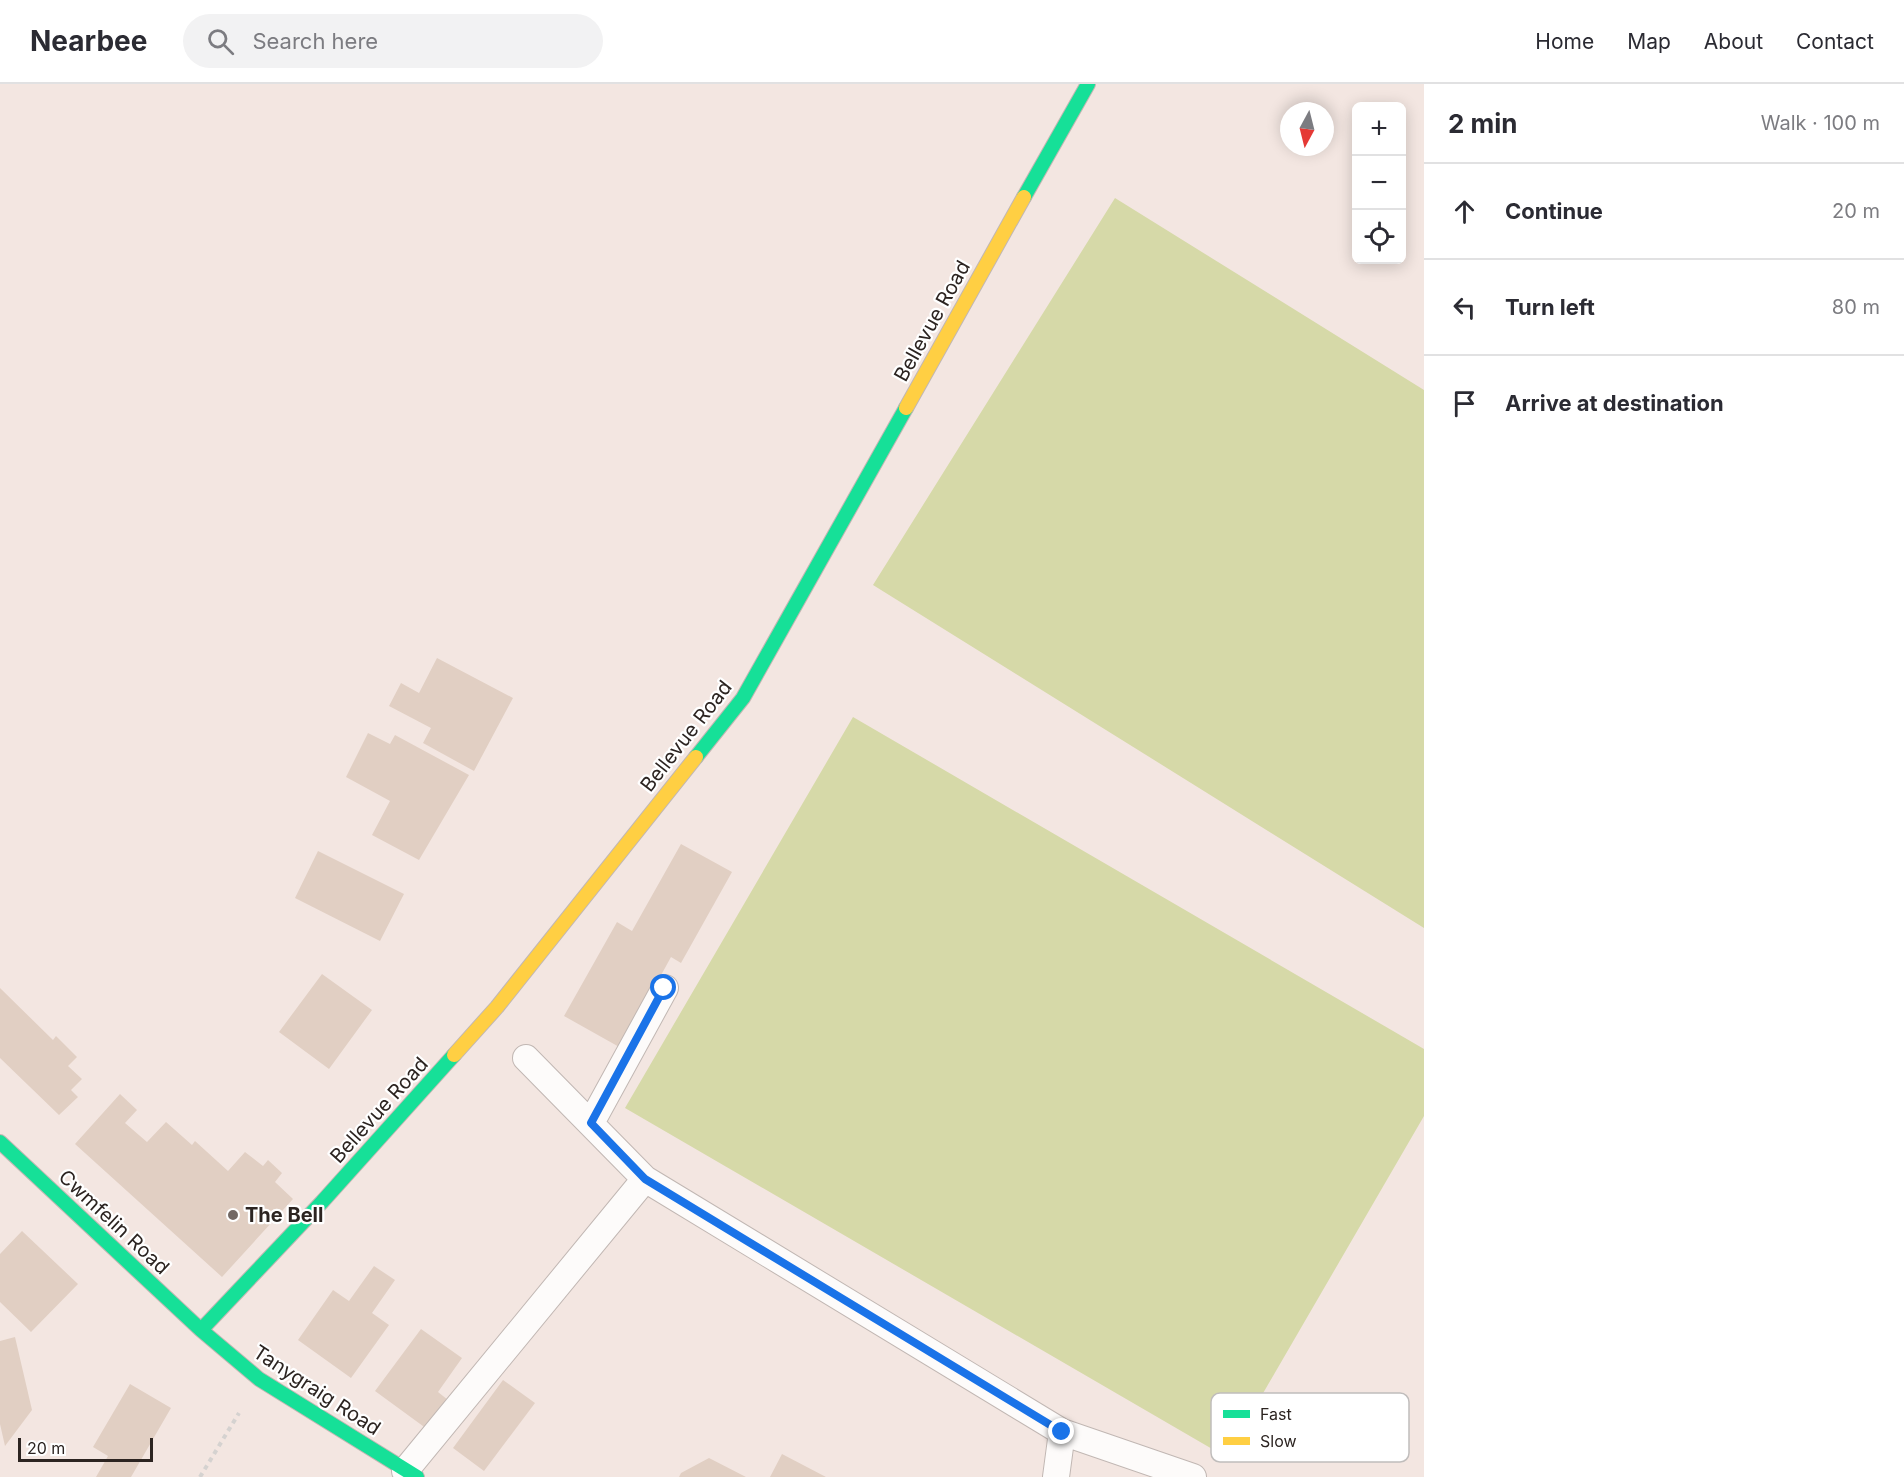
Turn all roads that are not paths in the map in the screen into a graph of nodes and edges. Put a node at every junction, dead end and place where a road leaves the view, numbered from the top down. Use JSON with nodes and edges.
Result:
{"nodes":[{"id":1,"x":1088,"y":84,"type":"edge"},
{"id":2,"x":664,"y":988,"type":"dead end"},
{"id":3,"x":526,"y":1058,"type":"dead end"},
{"id":4,"x":591,"y":1123,"type":"junction"},
{"id":5,"x":2,"y":1148,"type":"edge"},
{"id":6,"x":645,"y":1179,"type":"junction"},
{"id":7,"x":201,"y":1330,"type":"junction"},
{"id":8,"x":1062,"y":1432,"type":"junction"},
{"id":9,"x":411,"y":1474,"type":"edge"},
{"id":10,"x":1056,"y":1477,"type":"edge"},
{"id":11,"x":1193,"y":1477,"type":"edge"}],
"edges":[{"from":1,"to":7,"type":"street","name":"Bellevue Road"},
{"from":2,"to":4,"type":"lane"},
{"from":3,"to":4,"type":"lane"},
{"from":4,"to":6,"type":"lane"},
{"from":5,"to":7,"type":"street","name":"Cwmfelin Road"},
{"from":6,"to":8,"type":"lane"},
{"from":6,"to":9,"type":"lane"},
{"from":7,"to":9,"type":"street","name":"Tanygraig Road"},
{"from":8,"to":10,"type":"lane"},
{"from":8,"to":11,"type":"lane"}]}
